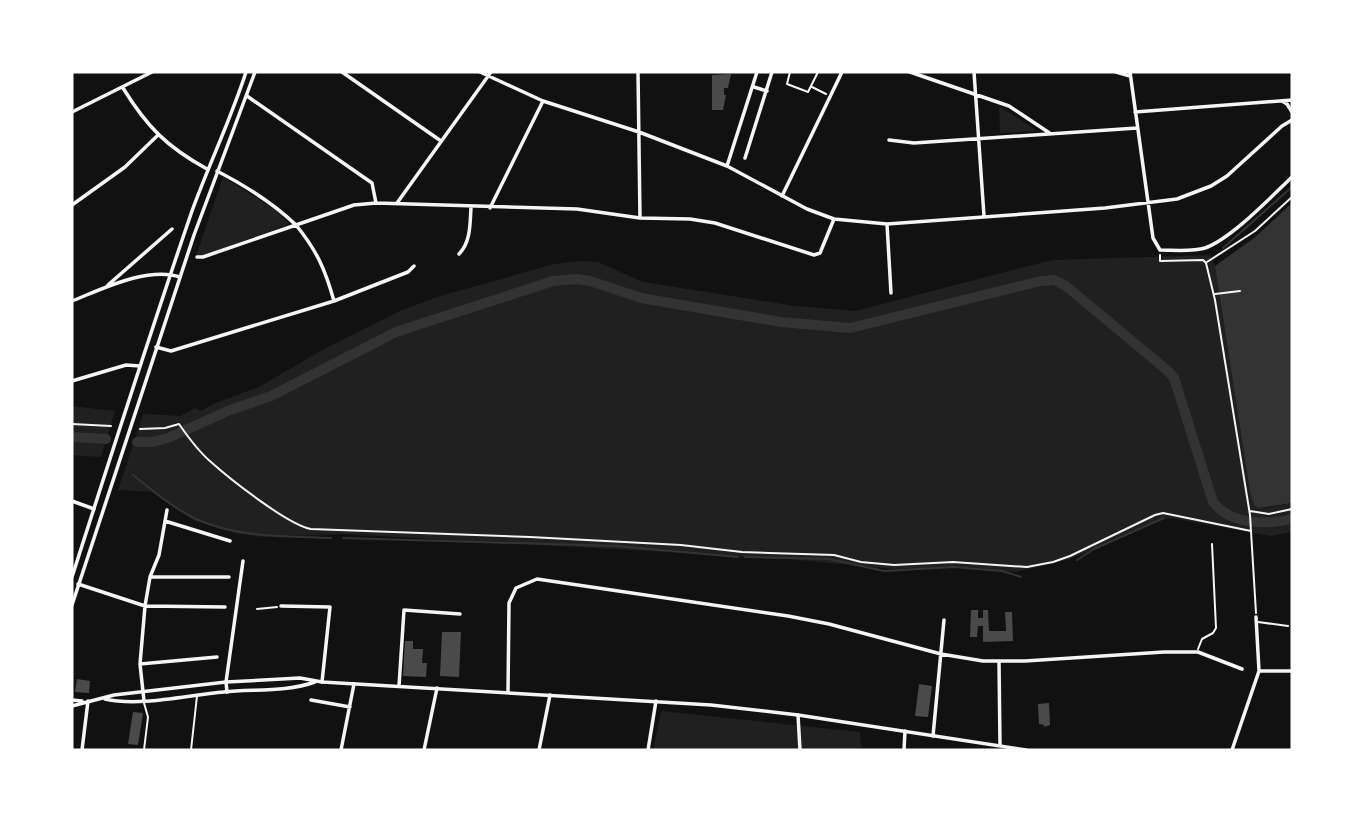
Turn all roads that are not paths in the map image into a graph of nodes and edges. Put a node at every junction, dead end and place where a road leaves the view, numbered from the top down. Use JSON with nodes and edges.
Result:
{"nodes":[{"id":1,"x":152,"y":72,"type":"edge"},
{"id":2,"x":246,"y":72,"type":"edge"},
{"id":3,"x":255,"y":72,"type":"edge"},
{"id":4,"x":342,"y":72,"type":"edge"},
{"id":5,"x":480,"y":72,"type":"edge"},
{"id":6,"x":638,"y":72,"type":"edge"},
{"id":7,"x":757,"y":72,"type":"edge"},
{"id":8,"x":772,"y":72,"type":"edge"},
{"id":9,"x":842,"y":72,"type":"edge"},
{"id":10,"x":910,"y":72,"type":"edge"},
{"id":11,"x":974,"y":72,"type":"edge"},
{"id":12,"x":1116,"y":72,"type":"edge"},
{"id":13,"x":489,"y":74,"type":"edge"},
{"id":14,"x":1130,"y":74,"type":"edge"},
{"id":15,"x":754,"y":87,"type":"junction"},
{"id":16,"x":123,"y":88,"type":"junction"},
{"id":17,"x":767,"y":91,"type":"junction"},
{"id":18,"x":975,"y":93,"type":"junction"},
{"id":19,"x":247,"y":96,"type":"junction"},
{"id":20,"x":1292,"y":100,"type":"edge"},
{"id":21,"x":1282,"y":101,"type":"junction"},
{"id":22,"x":543,"y":102,"type":"junction"},
{"id":23,"x":72,"y":112,"type":"edge"},
{"id":24,"x":1135,"y":112,"type":"junction"},
{"id":25,"x":1292,"y":112,"type":"edge"},
{"id":26,"x":1292,"y":120,"type":"edge"},
{"id":27,"x":1137,"y":128,"type":"junction"},
{"id":28,"x":639,"y":132,"type":"junction"},
{"id":29,"x":1051,"y":135,"type":"junction"},
{"id":30,"x":157,"y":136,"type":"junction"},
{"id":31,"x":978,"y":139,"type":"junction"},
{"id":32,"x":889,"y":140,"type":"dead end"},
{"id":33,"x":441,"y":141,"type":"junction"},
{"id":34,"x":745,"y":158,"type":"dead end"},
{"id":35,"x":727,"y":166,"type":"junction"},
{"id":36,"x":207,"y":169,"type":"junction"},
{"id":37,"x":216,"y":171,"type":"junction"},
{"id":38,"x":1292,"y":177,"type":"edge"},
{"id":39,"x":782,"y":196,"type":"junction"},
{"id":40,"x":376,"y":203,"type":"junction"},
{"id":41,"x":395,"y":203,"type":"junction"},
{"id":42,"x":1149,"y":204,"type":"junction"},
{"id":43,"x":72,"y":205,"type":"edge"},
{"id":44,"x":471,"y":207,"type":"junction"},
{"id":45,"x":491,"y":208,"type":"junction"},
{"id":46,"x":984,"y":216,"type":"junction"},
{"id":47,"x":640,"y":218,"type":"junction"},
{"id":48,"x":834,"y":219,"type":"junction"},
{"id":49,"x":887,"y":224,"type":"junction"},
{"id":50,"x":296,"y":225,"type":"junction"},
{"id":51,"x":172,"y":229,"type":"dead end"},
{"id":52,"x":459,"y":254,"type":"dead end"},
{"id":53,"x":197,"y":257,"type":"dead end"},
{"id":54,"x":414,"y":266,"type":"dead end"},
{"id":55,"x":171,"y":274,"type":"junction"},
{"id":56,"x":180,"y":277,"type":"junction"},
{"id":57,"x":106,"y":288,"type":"junction"},
{"id":58,"x":891,"y":293,"type":"dead end"},
{"id":59,"x":334,"y":301,"type":"junction"},
{"id":60,"x":72,"y":302,"type":"edge"},
{"id":61,"x":156,"y":347,"type":"junction"},
{"id":62,"x":140,"y":366,"type":"junction"},
{"id":63,"x":72,"y":381,"type":"edge"},
{"id":64,"x":72,"y":501,"type":"edge"},
{"id":65,"x":94,"y":509,"type":"junction"},
{"id":66,"x":167,"y":510,"type":"dead end"},
{"id":67,"x":165,"y":521,"type":"junction"},
{"id":68,"x":230,"y":541,"type":"dead end"},
{"id":69,"x":1212,"y":544,"type":"dead end"},
{"id":70,"x":243,"y":561,"type":"dead end"},
{"id":71,"x":72,"y":577,"type":"edge"},
{"id":72,"x":229,"y":577,"type":"dead end"},
{"id":73,"x":150,"y":578,"type":"junction"},
{"id":74,"x":78,"y":584,"type":"junction"},
{"id":75,"x":72,"y":605,"type":"edge"},
{"id":76,"x":145,"y":606,"type":"junction"},
{"id":77,"x":281,"y":606,"type":"road end"},
{"id":78,"x":225,"y":607,"type":"dead end"},
{"id":79,"x":460,"y":614,"type":"dead end"},
{"id":80,"x":1256,"y":619,"type":"joint"},
{"id":81,"x":944,"y":620,"type":"dead end"},
{"id":82,"x":1288,"y":626,"type":"dead end"},
{"id":83,"x":1198,"y":652,"type":"junction"},
{"id":84,"x":941,"y":654,"type":"junction"},
{"id":85,"x":217,"y":657,"type":"dead end"},
{"id":86,"x":999,"y":662,"type":"junction"},
{"id":87,"x":140,"y":664,"type":"junction"},
{"id":88,"x":1242,"y":668,"type":"dead end"},
{"id":89,"x":1292,"y":670,"type":"edge"},
{"id":90,"x":1259,"y":671,"type":"junction"},
{"id":91,"x":226,"y":682,"type":"junction"},
{"id":92,"x":315,"y":682,"type":"junction"},
{"id":93,"x":322,"y":682,"type":"junction"},
{"id":94,"x":354,"y":684,"type":"junction"},
{"id":95,"x":399,"y":686,"type":"junction"},
{"id":96,"x":437,"y":688,"type":"junction"},
{"id":97,"x":141,"y":692,"type":"junction"},
{"id":98,"x":227,"y":692,"type":"junction"},
{"id":99,"x":508,"y":692,"type":"junction"},
{"id":100,"x":197,"y":695,"type":"junction"},
{"id":101,"x":550,"y":695,"type":"junction"},
{"id":102,"x":103,"y":699,"type":"junction"},
{"id":103,"x":72,"y":700,"type":"edge"},
{"id":104,"x":311,"y":700,"type":"dead end"},
{"id":105,"x":88,"y":701,"type":"junction"},
{"id":106,"x":144,"y":701,"type":"junction"},
{"id":107,"x":656,"y":701,"type":"junction"},
{"id":108,"x":72,"y":706,"type":"edge"},
{"id":109,"x":350,"y":707,"type":"junction"},
{"id":110,"x":799,"y":715,"type":"junction"},
{"id":111,"x":905,"y":731,"type":"junction"},
{"id":112,"x":933,"y":736,"type":"junction"},
{"id":113,"x":1000,"y":745,"type":"junction"},
{"id":114,"x":82,"y":750,"type":"edge"},
{"id":115,"x":144,"y":750,"type":"edge"},
{"id":116,"x":191,"y":750,"type":"edge"},
{"id":117,"x":341,"y":750,"type":"edge"},
{"id":118,"x":424,"y":750,"type":"edge"},
{"id":119,"x":539,"y":750,"type":"edge"},
{"id":120,"x":648,"y":750,"type":"edge"},
{"id":121,"x":800,"y":750,"type":"edge"},
{"id":122,"x":904,"y":750,"type":"edge"},
{"id":123,"x":1026,"y":750,"type":"edge"},
{"id":124,"x":1232,"y":750,"type":"edge"}],
"edges":[{"from":1,"to":16,"type":"street"},
{"from":2,"to":36,"type":"street"},
{"from":3,"to":19,"type":"street"},
{"from":4,"to":33,"type":"street"},
{"from":5,"to":13,"type":"street"},
{"from":6,"to":28,"type":"street"},
{"from":7,"to":15,"type":"street"},
{"from":8,"to":17,"type":"street"},
{"from":9,"to":39,"type":"street"},
{"from":10,"to":18,"type":"street"},
{"from":11,"to":18,"type":"street"},
{"from":12,"to":14,"type":"street"},
{"from":13,"to":22,"type":"street"},
{"from":13,"to":33,"type":"street"},
{"from":14,"to":24,"type":"street"},
{"from":15,"to":17,"type":"street"},
{"from":15,"to":35,"type":"street"},
{"from":16,"to":23,"type":"street"},
{"from":16,"to":30,"type":"street"},
{"from":17,"to":34,"type":"street"},
{"from":18,"to":29,"type":"street"},
{"from":18,"to":31,"type":"street"},
{"from":19,"to":37,"type":"street"},
{"from":19,"to":40,"type":"street"},
{"from":20,"to":21,"type":"street"},
{"from":21,"to":24,"type":"street"},
{"from":21,"to":25,"type":"street"},
{"from":22,"to":28,"type":"street"},
{"from":22,"to":45,"type":"street"},
{"from":24,"to":27,"type":"street"},
{"from":26,"to":42,"type":"street"},
{"from":27,"to":29,"type":"street"},
{"from":27,"to":42,"type":"street"},
{"from":28,"to":35,"type":"street"},
{"from":28,"to":47,"type":"street"},
{"from":29,"to":31,"type":"street"},
{"from":30,"to":36,"type":"street"},
{"from":30,"to":43,"type":"street"},
{"from":31,"to":32,"type":"street"},
{"from":31,"to":46,"type":"street"},
{"from":33,"to":41,"type":"street"},
{"from":35,"to":39,"type":"street"},
{"from":36,"to":55,"type":"street"},
{"from":37,"to":50,"type":"street"},
{"from":37,"to":56,"type":"street"},
{"from":38,"to":42,"type":"street"},
{"from":39,"to":48,"type":"street"},
{"from":40,"to":41,"type":"street"},
{"from":40,"to":50,"type":"street"},
{"from":41,"to":44,"type":"street"},
{"from":42,"to":46,"type":"street"},
{"from":44,"to":45,"type":"street"},
{"from":44,"to":52,"type":"street"},
{"from":45,"to":47,"type":"street"},
{"from":46,"to":49,"type":"street"},
{"from":47,"to":48,"type":"street"},
{"from":48,"to":49,"type":"street"},
{"from":49,"to":58,"type":"street"},
{"from":50,"to":53,"type":"street"},
{"from":50,"to":59,"type":"street"},
{"from":51,"to":57,"type":"street"},
{"from":54,"to":59,"type":"street"},
{"from":55,"to":56,"type":"street"},
{"from":55,"to":57,"type":"street"},
{"from":55,"to":62,"type":"street"},
{"from":56,"to":61,"type":"street"},
{"from":57,"to":60,"type":"street"},
{"from":59,"to":61,"type":"street"},
{"from":61,"to":74,"type":"street"},
{"from":62,"to":63,"type":"street"},
{"from":62,"to":65,"type":"street"},
{"from":64,"to":65,"type":"street"},
{"from":65,"to":71,"type":"street"},
{"from":66,"to":67,"type":"street"},
{"from":67,"to":68,"type":"street"},
{"from":67,"to":73,"type":"street"},
{"from":69,"to":83,"type":"lane"},
{"from":70,"to":91,"type":"street"},
{"from":72,"to":73,"type":"street"},
{"from":73,"to":76,"type":"street"},
{"from":74,"to":75,"type":"street"},
{"from":74,"to":76,"type":"street"},
{"from":76,"to":78,"type":"street"},
{"from":76,"to":87,"type":"street"},
{"from":77,"to":93,"type":"street"},
{"from":79,"to":95,"type":"street"},
{"from":80,"to":82,"type":"lane"},
{"from":80,"to":90,"type":"street"},
{"from":81,"to":84,"type":"street"},
{"from":83,"to":86,"type":"street"},
{"from":83,"to":88,"type":"street"},
{"from":84,"to":86,"type":"street"},
{"from":84,"to":99,"type":"street"},
{"from":84,"to":112,"type":"street"},
{"from":85,"to":87,"type":"street"},
{"from":86,"to":113,"type":"street"},
{"from":87,"to":97,"type":"street"},
{"from":89,"to":90,"type":"street"},
{"from":90,"to":124,"type":"street"},
{"from":91,"to":92,"type":"street"},
{"from":91,"to":97,"type":"street"},
{"from":91,"to":98,"type":"street"},
{"from":92,"to":93,"type":"street"},
{"from":92,"to":98,"type":"street"},
{"from":93,"to":94,"type":"street"},
{"from":94,"to":95,"type":"street"},
{"from":94,"to":109,"type":"street"},
{"from":95,"to":96,"type":"street"},
{"from":96,"to":99,"type":"street"},
{"from":96,"to":118,"type":"street"},
{"from":97,"to":102,"type":"street"},
{"from":97,"to":106,"type":"street"},
{"from":98,"to":100,"type":"street"},
{"from":99,"to":101,"type":"street"},
{"from":100,"to":106,"type":"street"},
{"from":100,"to":116,"type":"lane"},
{"from":101,"to":107,"type":"street"},
{"from":101,"to":119,"type":"street"},
{"from":102,"to":105,"type":"street"},
{"from":102,"to":106,"type":"street"},
{"from":103,"to":105,"type":"street"},
{"from":104,"to":109,"type":"street"},
{"from":105,"to":108,"type":"street"},
{"from":105,"to":114,"type":"street"},
{"from":106,"to":115,"type":"lane"},
{"from":107,"to":110,"type":"street"},
{"from":107,"to":120,"type":"street"},
{"from":109,"to":117,"type":"street"},
{"from":110,"to":111,"type":"street"},
{"from":110,"to":121,"type":"street"},
{"from":111,"to":112,"type":"street"},
{"from":111,"to":122,"type":"street"},
{"from":112,"to":113,"type":"street"},
{"from":113,"to":123,"type":"street"}]}
